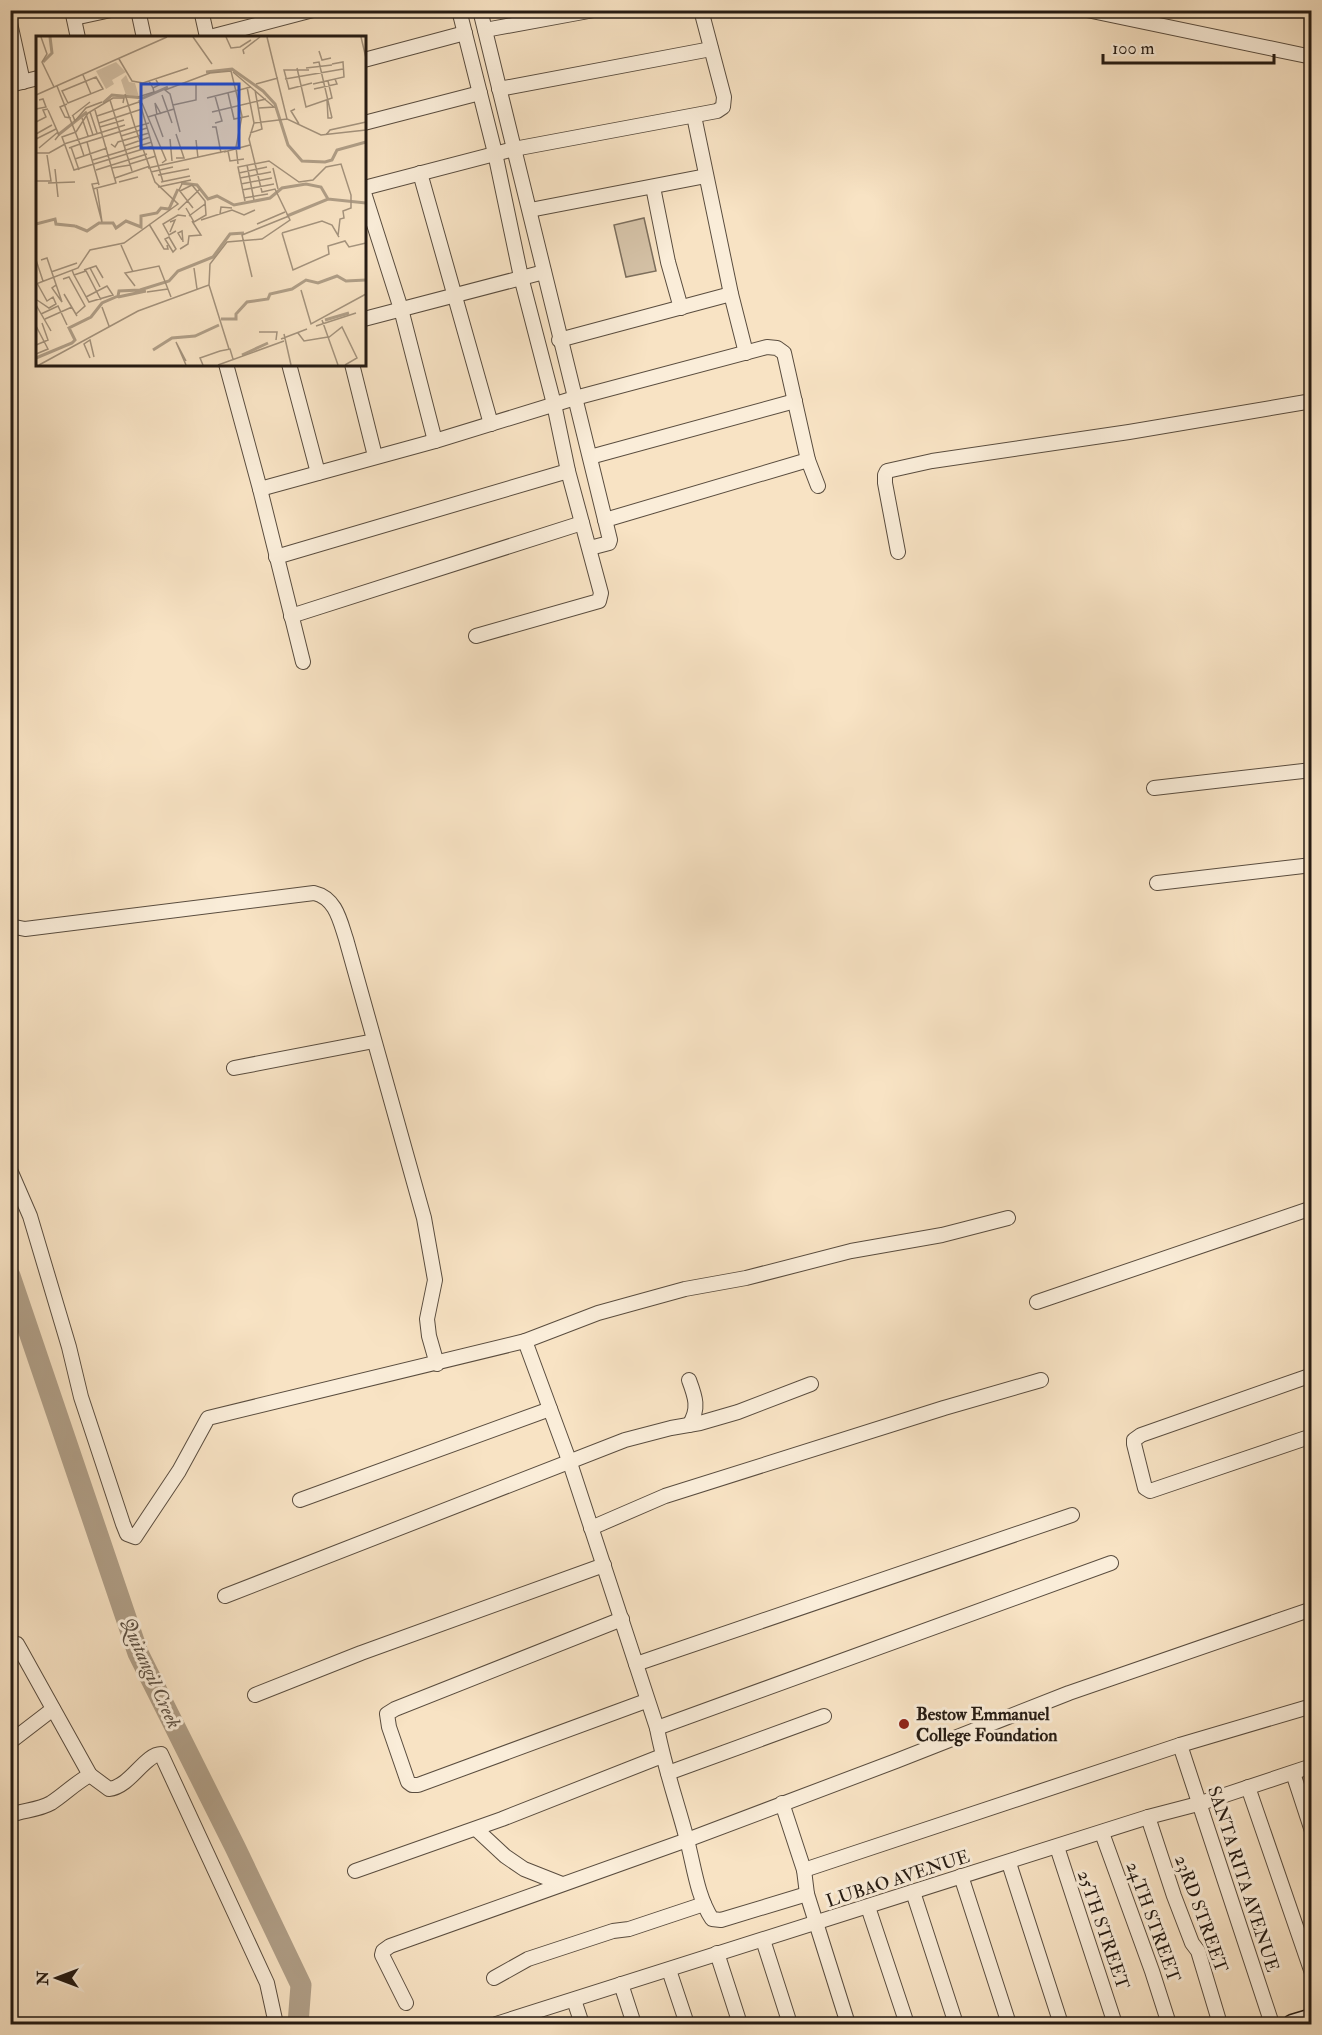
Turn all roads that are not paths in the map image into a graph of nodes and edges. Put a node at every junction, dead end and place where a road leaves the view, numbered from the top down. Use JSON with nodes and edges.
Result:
{"nodes":[{"id":1,"x":111,"y":10,"type":"edge"},
{"id":2,"x":138,"y":10,"type":"edge"},
{"id":3,"x":201,"y":10,"type":"edge"},
{"id":4,"x":313,"y":10,"type":"edge"},
{"id":5,"x":459,"y":10,"type":"edge"},
{"id":6,"x":480,"y":10,"type":"edge"},
{"id":7,"x":594,"y":10,"type":"edge"},
{"id":8,"x":702,"y":10,"type":"edge"},
{"id":9,"x":1087,"y":10,"type":"edge"},
{"id":10,"x":73,"y":14,"type":"edge"},
{"id":11,"x":265,"y":16,"type":"edge"},
{"id":12,"x":10,"y":23,"type":"edge"},
{"id":13,"x":485,"y":30,"type":"junction"},
{"id":14,"x":465,"y":33,"type":"junction"},
{"id":15,"x":78,"y":36,"type":"edge"},
{"id":16,"x":144,"y":36,"type":"edge"},
{"id":17,"x":207,"y":36,"type":"edge"},
{"id":18,"x":210,"y":36,"type":"edge"},
{"id":19,"x":711,"y":49,"type":"junction"},
{"id":20,"x":1311,"y":57,"type":"edge"},
{"id":21,"x":366,"y":59,"type":"edge"},
{"id":22,"x":36,"y":79,"type":"edge"},
{"id":23,"x":17,"y":84,"type":"edge"},
{"id":24,"x":499,"y":89,"type":"junction"},
{"id":25,"x":480,"y":93,"type":"junction"},
{"id":26,"x":694,"y":116,"type":"junction"},
{"id":27,"x":366,"y":122,"type":"edge"},
{"id":28,"x":514,"y":149,"type":"junction"},
{"id":29,"x":495,"y":153,"type":"junction"},
{"id":30,"x":420,"y":173,"type":"junction"},
{"id":31,"x":706,"y":176,"type":"junction"},
{"id":32,"x":653,"y":186,"type":"junction"},
{"id":33,"x":366,"y":187,"type":"edge"},
{"id":34,"x":366,"y":199,"type":"edge"},
{"id":35,"x":530,"y":210,"type":"junction"},
{"id":36,"x":544,"y":272,"type":"junction"},
{"id":37,"x":521,"y":277,"type":"junction"},
{"id":38,"x":456,"y":294,"type":"junction"},
{"id":39,"x":731,"y":294,"type":"junction"},
{"id":40,"x":681,"y":308,"type":"junction"},
{"id":41,"x":401,"y":309,"type":"junction"},
{"id":42,"x":366,"y":318,"type":"edge"},
{"id":43,"x":559,"y":340,"type":"junction"},
{"id":44,"x":746,"y":353,"type":"junction"},
{"id":45,"x":227,"y":366,"type":"edge"},
{"id":46,"x":290,"y":366,"type":"edge"},
{"id":47,"x":352,"y":366,"type":"edge"},
{"id":48,"x":575,"y":398,"type":"junction"},
{"id":49,"x":795,"y":401,"type":"junction"},
{"id":50,"x":1311,"y":401,"type":"edge"},
{"id":51,"x":554,"y":404,"type":"junction"},
{"id":52,"x":491,"y":424,"type":"junction"},
{"id":53,"x":435,"y":441,"type":"junction"},
{"id":54,"x":375,"y":456,"type":"junction"},
{"id":55,"x":590,"y":457,"type":"junction"},
{"id":56,"x":808,"y":460,"type":"junction"},
{"id":57,"x":568,"y":471,"type":"junction"},
{"id":58,"x":318,"y":473,"type":"junction"},
{"id":59,"x":818,"y":486,"type":"dead end"},
{"id":60,"x":260,"y":489,"type":"junction"},
{"id":61,"x":605,"y":520,"type":"junction"},
{"id":62,"x":582,"y":524,"type":"junction"},
{"id":63,"x":590,"y":548,"type":"junction"},
{"id":64,"x":898,"y":552,"type":"dead end"},
{"id":65,"x":276,"y":557,"type":"junction"},
{"id":66,"x":291,"y":616,"type":"junction"},
{"id":67,"x":476,"y":636,"type":"dead end"},
{"id":68,"x":303,"y":662,"type":"dead end"},
{"id":69,"x":1311,"y":770,"type":"edge"},
{"id":70,"x":1154,"y":788,"type":"dead end"},
{"id":71,"x":1311,"y":865,"type":"edge"},
{"id":72,"x":1157,"y":883,"type":"dead end"},
{"id":73,"x":10,"y":926,"type":"edge"},
{"id":74,"x":374,"y":1041,"type":"junction"},
{"id":75,"x":234,"y":1068,"type":"dead end"},
{"id":76,"x":10,"y":1170,"type":"edge"},
{"id":77,"x":1311,"y":1208,"type":"edge"},
{"id":78,"x":1008,"y":1218,"type":"dead end"},
{"id":79,"x":1037,"y":1302,"type":"dead end"},
{"id":80,"x":525,"y":1341,"type":"junction"},
{"id":81,"x":437,"y":1364,"type":"junction"},
{"id":82,"x":1311,"y":1375,"type":"edge"},
{"id":83,"x":688,"y":1380,"type":"dead end"},
{"id":84,"x":1041,"y":1380,"type":"dead end"},
{"id":85,"x":811,"y":1384,"type":"dead end"},
{"id":86,"x":550,"y":1409,"type":"junction"},
{"id":87,"x":689,"y":1425,"type":"junction"},
{"id":88,"x":1311,"y":1436,"type":"edge"},
{"id":89,"x":570,"y":1463,"type":"junction"},
{"id":90,"x":300,"y":1500,"type":"dead end"},
{"id":91,"x":1072,"y":1515,"type":"dead end"},
{"id":92,"x":591,"y":1528,"type":"junction"},
{"id":93,"x":1112,"y":1563,"type":"dead end"},
{"id":94,"x":604,"y":1565,"type":"junction"},
{"id":95,"x":225,"y":1596,"type":"dead end"},
{"id":96,"x":1311,"y":1609,"type":"edge"},
{"id":97,"x":622,"y":1619,"type":"junction"},
{"id":98,"x":10,"y":1649,"type":"edge"},
{"id":99,"x":636,"y":1664,"type":"junction"},
{"id":100,"x":255,"y":1695,"type":"dead end"},
{"id":101,"x":646,"y":1701,"type":"junction"},
{"id":102,"x":1311,"y":1706,"type":"edge"},
{"id":103,"x":53,"y":1709,"type":"junction"},
{"id":104,"x":824,"y":1716,"type":"dead end"},
{"id":105,"x":657,"y":1728,"type":"junction"},
{"id":106,"x":10,"y":1742,"type":"edge"},
{"id":107,"x":1180,"y":1745,"type":"junction"},
{"id":108,"x":662,"y":1756,"type":"junction"},
{"id":109,"x":1311,"y":1766,"type":"edge"},
{"id":110,"x":669,"y":1773,"type":"junction"},
{"id":111,"x":1293,"y":1773,"type":"junction"},
{"id":112,"x":90,"y":1775,"type":"junction"},
{"id":113,"x":1248,"y":1787,"type":"junction"},
{"id":114,"x":782,"y":1803,"type":"junction"},
{"id":115,"x":1198,"y":1804,"type":"junction"},
{"id":116,"x":10,"y":1815,"type":"edge"},
{"id":117,"x":1148,"y":1817,"type":"junction"},
{"id":118,"x":476,"y":1829,"type":"junction"},
{"id":119,"x":1311,"y":1831,"type":"edge"},
{"id":120,"x":1102,"y":1833,"type":"junction"},
{"id":121,"x":687,"y":1840,"type":"junction"},
{"id":122,"x":1056,"y":1847,"type":"junction"},
{"id":123,"x":1009,"y":1863,"type":"junction"},
{"id":124,"x":355,"y":1870,"type":"dead end"},
{"id":125,"x":804,"y":1870,"type":"junction"},
{"id":126,"x":961,"y":1876,"type":"junction"},
{"id":127,"x":562,"y":1884,"type":"junction"},
{"id":128,"x":913,"y":1892,"type":"junction"},
{"id":129,"x":807,"y":1894,"type":"junction"},
{"id":130,"x":704,"y":1904,"type":"junction"},
{"id":131,"x":868,"y":1907,"type":"junction"},
{"id":132,"x":816,"y":1924,"type":"junction"},
{"id":133,"x":763,"y":1940,"type":"junction"},
{"id":134,"x":717,"y":1953,"type":"junction"},
{"id":135,"x":669,"y":1970,"type":"junction"},
{"id":136,"x":1311,"y":1973,"type":"edge"},
{"id":137,"x":494,"y":1978,"type":"dead end"},
{"id":138,"x":621,"y":1984,"type":"junction"},
{"id":139,"x":574,"y":2000,"type":"junction"},
{"id":140,"x":406,"y":2003,"type":"dead end"},
{"id":141,"x":1311,"y":2018,"type":"edge"},
{"id":142,"x":531,"y":2019,"type":"edge"},
{"id":143,"x":276,"y":2025,"type":"edge"},
{"id":144,"x":496,"y":2025,"type":"edge"},
{"id":145,"x":582,"y":2025,"type":"edge"},
{"id":146,"x":634,"y":2025,"type":"edge"},
{"id":147,"x":687,"y":2025,"type":"edge"},
{"id":148,"x":740,"y":2025,"type":"edge"},
{"id":149,"x":790,"y":2025,"type":"edge"},
{"id":150,"x":848,"y":2025,"type":"edge"},
{"id":151,"x":907,"y":2025,"type":"edge"},
{"id":152,"x":956,"y":2025,"type":"edge"},
{"id":153,"x":1009,"y":2025,"type":"edge"},
{"id":154,"x":1061,"y":2025,"type":"edge"},
{"id":155,"x":1115,"y":2025,"type":"edge"},
{"id":156,"x":1169,"y":2025,"type":"edge"},
{"id":157,"x":1220,"y":2025,"type":"edge"},
{"id":158,"x":1272,"y":2025,"type":"edge"},
{"id":159,"x":1292,"y":2025,"type":"edge"}],
"edges":[{"from":1,"to":10,"type":"street"},
{"from":2,"to":16,"type":"street"},
{"from":3,"to":17,"type":"street"},
{"from":4,"to":11,"type":"street"},
{"from":5,"to":14,"type":"street"},
{"from":6,"to":13,"type":"street"},
{"from":7,"to":13,"type":"street"},
{"from":8,"to":19,"type":"street"},
{"from":9,"to":20,"type":"street"},
{"from":10,"to":15,"type":"street"},
{"from":11,"to":18,"type":"street"},
{"from":12,"to":23,"type":"street"},
{"from":13,"to":24,"type":"street"},
{"from":14,"to":21,"type":"street"},
{"from":14,"to":25,"type":"street"},
{"from":19,"to":24,"type":"street"},
{"from":19,"to":26,"type":"street"},
{"from":22,"to":23,"type":"street"},
{"from":24,"to":28,"type":"street"},
{"from":25,"to":27,"type":"street"},
{"from":25,"to":29,"type":"street"},
{"from":26,"to":28,"type":"street"},
{"from":26,"to":31,"type":"street"},
{"from":28,"to":29,"type":"street"},
{"from":28,"to":35,"type":"street"},
{"from":29,"to":30,"type":"street"},
{"from":29,"to":37,"type":"street"},
{"from":30,"to":33,"type":"street"},
{"from":30,"to":38,"type":"street"},
{"from":31,"to":32,"type":"street"},
{"from":31,"to":39,"type":"street"},
{"from":32,"to":35,"type":"street"},
{"from":32,"to":40,"type":"street"},
{"from":34,"to":41,"type":"street"},
{"from":35,"to":36,"type":"street"},
{"from":36,"to":37,"type":"street"},
{"from":36,"to":43,"type":"street"},
{"from":37,"to":38,"type":"street"},
{"from":37,"to":51,"type":"street"},
{"from":38,"to":41,"type":"street"},
{"from":38,"to":52,"type":"street"},
{"from":39,"to":40,"type":"street"},
{"from":39,"to":44,"type":"street"},
{"from":40,"to":43,"type":"street"},
{"from":41,"to":42,"type":"street"},
{"from":41,"to":53,"type":"street"},
{"from":43,"to":48,"type":"street"},
{"from":44,"to":48,"type":"street"},
{"from":44,"to":49,"type":"street"},
{"from":45,"to":60,"type":"street"},
{"from":46,"to":58,"type":"street"},
{"from":47,"to":54,"type":"street"},
{"from":48,"to":51,"type":"street"},
{"from":48,"to":55,"type":"street"},
{"from":49,"to":55,"type":"street"},
{"from":49,"to":56,"type":"street"},
{"from":50,"to":64,"type":"street"},
{"from":51,"to":52,"type":"street"},
{"from":51,"to":57,"type":"street"},
{"from":52,"to":53,"type":"street"},
{"from":53,"to":54,"type":"street"},
{"from":54,"to":58,"type":"street"},
{"from":55,"to":61,"type":"street"},
{"from":56,"to":59,"type":"street"},
{"from":56,"to":61,"type":"street"},
{"from":57,"to":62,"type":"street"},
{"from":57,"to":65,"type":"street"},
{"from":58,"to":60,"type":"street"},
{"from":60,"to":65,"type":"street"},
{"from":61,"to":63,"type":"street"},
{"from":62,"to":63,"type":"street"},
{"from":62,"to":66,"type":"street"},
{"from":63,"to":67,"type":"street"},
{"from":65,"to":66,"type":"street"},
{"from":66,"to":68,"type":"street"},
{"from":69,"to":70,"type":"street"},
{"from":71,"to":72,"type":"street"},
{"from":73,"to":74,"type":"street"},
{"from":74,"to":75,"type":"street"},
{"from":74,"to":81,"type":"street"},
{"from":76,"to":81,"type":"street"},
{"from":77,"to":79,"type":"street"},
{"from":78,"to":80,"type":"street"},
{"from":80,"to":81,"type":"street"},
{"from":80,"to":86,"type":"street"},
{"from":82,"to":88,"type":"street"},
{"from":83,"to":87,"type":"street"},
{"from":84,"to":92,"type":"street"},
{"from":85,"to":87,"type":"street"},
{"from":86,"to":89,"type":"street"},
{"from":86,"to":90,"type":"street"},
{"from":87,"to":89,"type":"street"},
{"from":89,"to":92,"type":"street"},
{"from":89,"to":95,"type":"street"},
{"from":91,"to":99,"type":"street"},
{"from":92,"to":94,"type":"street"},
{"from":93,"to":105,"type":"street"},
{"from":94,"to":97,"type":"street"},
{"from":94,"to":100,"type":"street"},
{"from":96,"to":114,"type":"street"},
{"from":97,"to":99,"type":"street"},
{"from":97,"to":101,"type":"street"},
{"from":98,"to":103,"type":"street"},
{"from":99,"to":101,"type":"street"},
{"from":101,"to":105,"type":"street"},
{"from":102,"to":107,"type":"street"},
{"from":103,"to":106,"type":"street"},
{"from":103,"to":112,"type":"street"},
{"from":104,"to":110,"type":"street"},
{"from":105,"to":108,"type":"street"},
{"from":107,"to":115,"type":"street","name":"SANTA RITA AVENUE"},
{"from":107,"to":125,"type":"street"},
{"from":108,"to":110,"type":"street"},
{"from":108,"to":118,"type":"street"},
{"from":109,"to":111,"type":"street","name":"LUBAO AVENUE"},
{"from":110,"to":121,"type":"street"},
{"from":111,"to":113,"type":"street","name":"LUBAO AVENUE"},
{"from":111,"to":119,"type":"street"},
{"from":112,"to":116,"type":"street"},
{"from":112,"to":143,"type":"street"},
{"from":113,"to":115,"type":"street","name":"LUBAO AVENUE"},
{"from":113,"to":136,"type":"street"},
{"from":114,"to":121,"type":"street"},
{"from":114,"to":125,"type":"street"},
{"from":115,"to":117,"type":"street","name":"LUBAO AVENUE"},
{"from":115,"to":158,"type":"street","name":"SANTA RITA AVENUE"},
{"from":117,"to":120,"type":"street","name":"LUBAO AVENUE"},
{"from":117,"to":157,"type":"street","name":"23RD STREET"},
{"from":118,"to":124,"type":"street"},
{"from":118,"to":127,"type":"street"},
{"from":120,"to":122,"type":"street","name":"LUBAO AVENUE"},
{"from":120,"to":156,"type":"street","name":"24TH STREET"},
{"from":121,"to":127,"type":"street"},
{"from":121,"to":130,"type":"street"},
{"from":122,"to":123,"type":"street","name":"LUBAO AVENUE"},
{"from":122,"to":155,"type":"street","name":"25TH STREET"},
{"from":123,"to":126,"type":"street","name":"LUBAO AVENUE"},
{"from":123,"to":154,"type":"street"},
{"from":125,"to":129,"type":"street"},
{"from":126,"to":128,"type":"street","name":"LUBAO AVENUE"},
{"from":126,"to":153,"type":"street"},
{"from":127,"to":140,"type":"street"},
{"from":128,"to":131,"type":"street","name":"LUBAO AVENUE"},
{"from":128,"to":152,"type":"street"},
{"from":129,"to":130,"type":"street"},
{"from":129,"to":132,"type":"street"},
{"from":130,"to":137,"type":"street"},
{"from":131,"to":132,"type":"street","name":"LUBAO AVENUE"},
{"from":131,"to":151,"type":"street"},
{"from":132,"to":133,"type":"street","name":"LUBAO AVENUE"},
{"from":132,"to":150,"type":"street"},
{"from":133,"to":134,"type":"street","name":"LUBAO AVENUE"},
{"from":133,"to":149,"type":"street"},
{"from":134,"to":135,"type":"street","name":"LUBAO AVENUE"},
{"from":134,"to":148,"type":"street"},
{"from":135,"to":138,"type":"street","name":"LUBAO AVENUE"},
{"from":135,"to":147,"type":"street"},
{"from":138,"to":139,"type":"street","name":"LUBAO AVENUE"},
{"from":138,"to":146,"type":"street"},
{"from":139,"to":142,"type":"street","name":"LUBAO AVENUE"},
{"from":139,"to":145,"type":"street"},
{"from":141,"to":159,"type":"main road"},
{"from":142,"to":144,"type":"street","name":"LUBAO AVENUE"}]}
